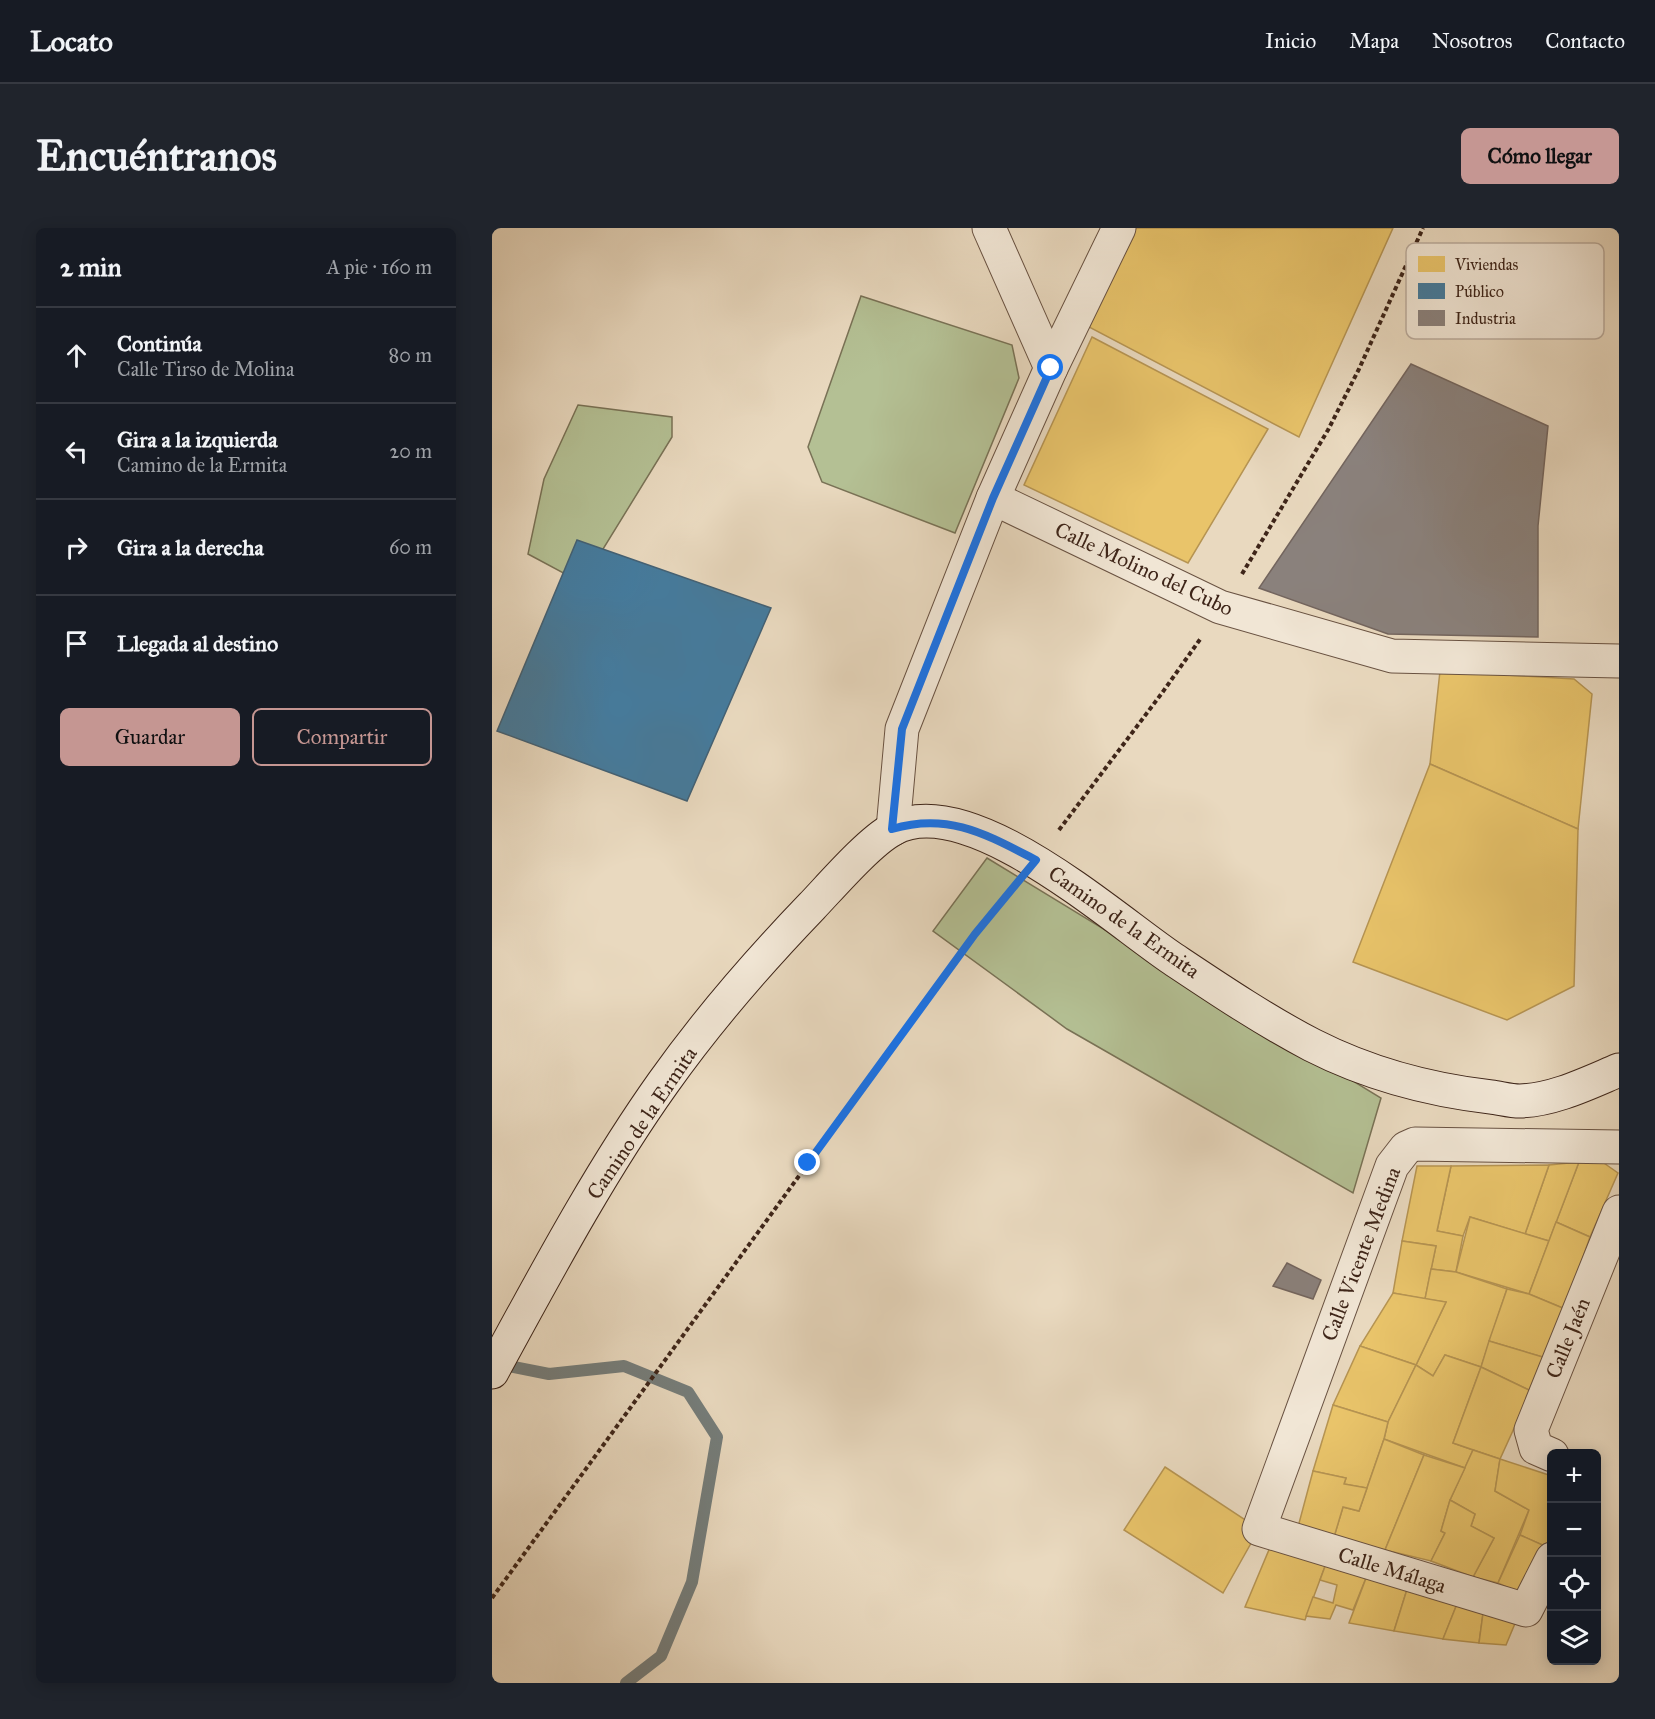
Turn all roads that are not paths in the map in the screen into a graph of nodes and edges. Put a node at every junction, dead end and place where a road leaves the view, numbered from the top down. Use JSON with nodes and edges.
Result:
{"nodes":[{"id":1,"x":989,"y":228,"type":"edge"},
{"id":2,"x":1119,"y":228,"type":"edge"},
{"id":3,"x":1051,"y":368,"type":"junction"},
{"id":4,"x":993,"y":498,"type":"junction"},
{"id":5,"x":1619,"y":661,"type":"edge"},
{"id":6,"x":892,"y":829,"type":"junction"},
{"id":7,"x":1619,"y":1070,"type":"edge"},
{"id":8,"x":1619,"y":1147,"type":"edge"},
{"id":9,"x":1619,"y":1212,"type":"edge"},
{"id":10,"x":492,"y":1372,"type":"edge"},
{"id":11,"x":1547,"y":1453,"type":"edge"},
{"id":12,"x":1258,"y":1529,"type":"joint"},
{"id":13,"x":1547,"y":1567,"type":"edge"}],
"edges":[{"from":1,"to":3,"type":"street"},
{"from":2,"to":3,"type":"street"},
{"from":3,"to":4,"type":"street"},
{"from":4,"to":5,"type":"street","name":"Calle Molino del Cubo"},
{"from":4,"to":6,"type":"street"},
{"from":6,"to":7,"type":"street","name":"Camino de la Ermita"},
{"from":6,"to":10,"type":"street","name":"Camino de la Ermita"},
{"from":8,"to":12,"type":"street","name":"Calle Vicente Medina"},
{"from":9,"to":11,"type":"street","name":"Calle Jaén"},
{"from":12,"to":13,"type":"street","name":"Calle Málaga"}]}
